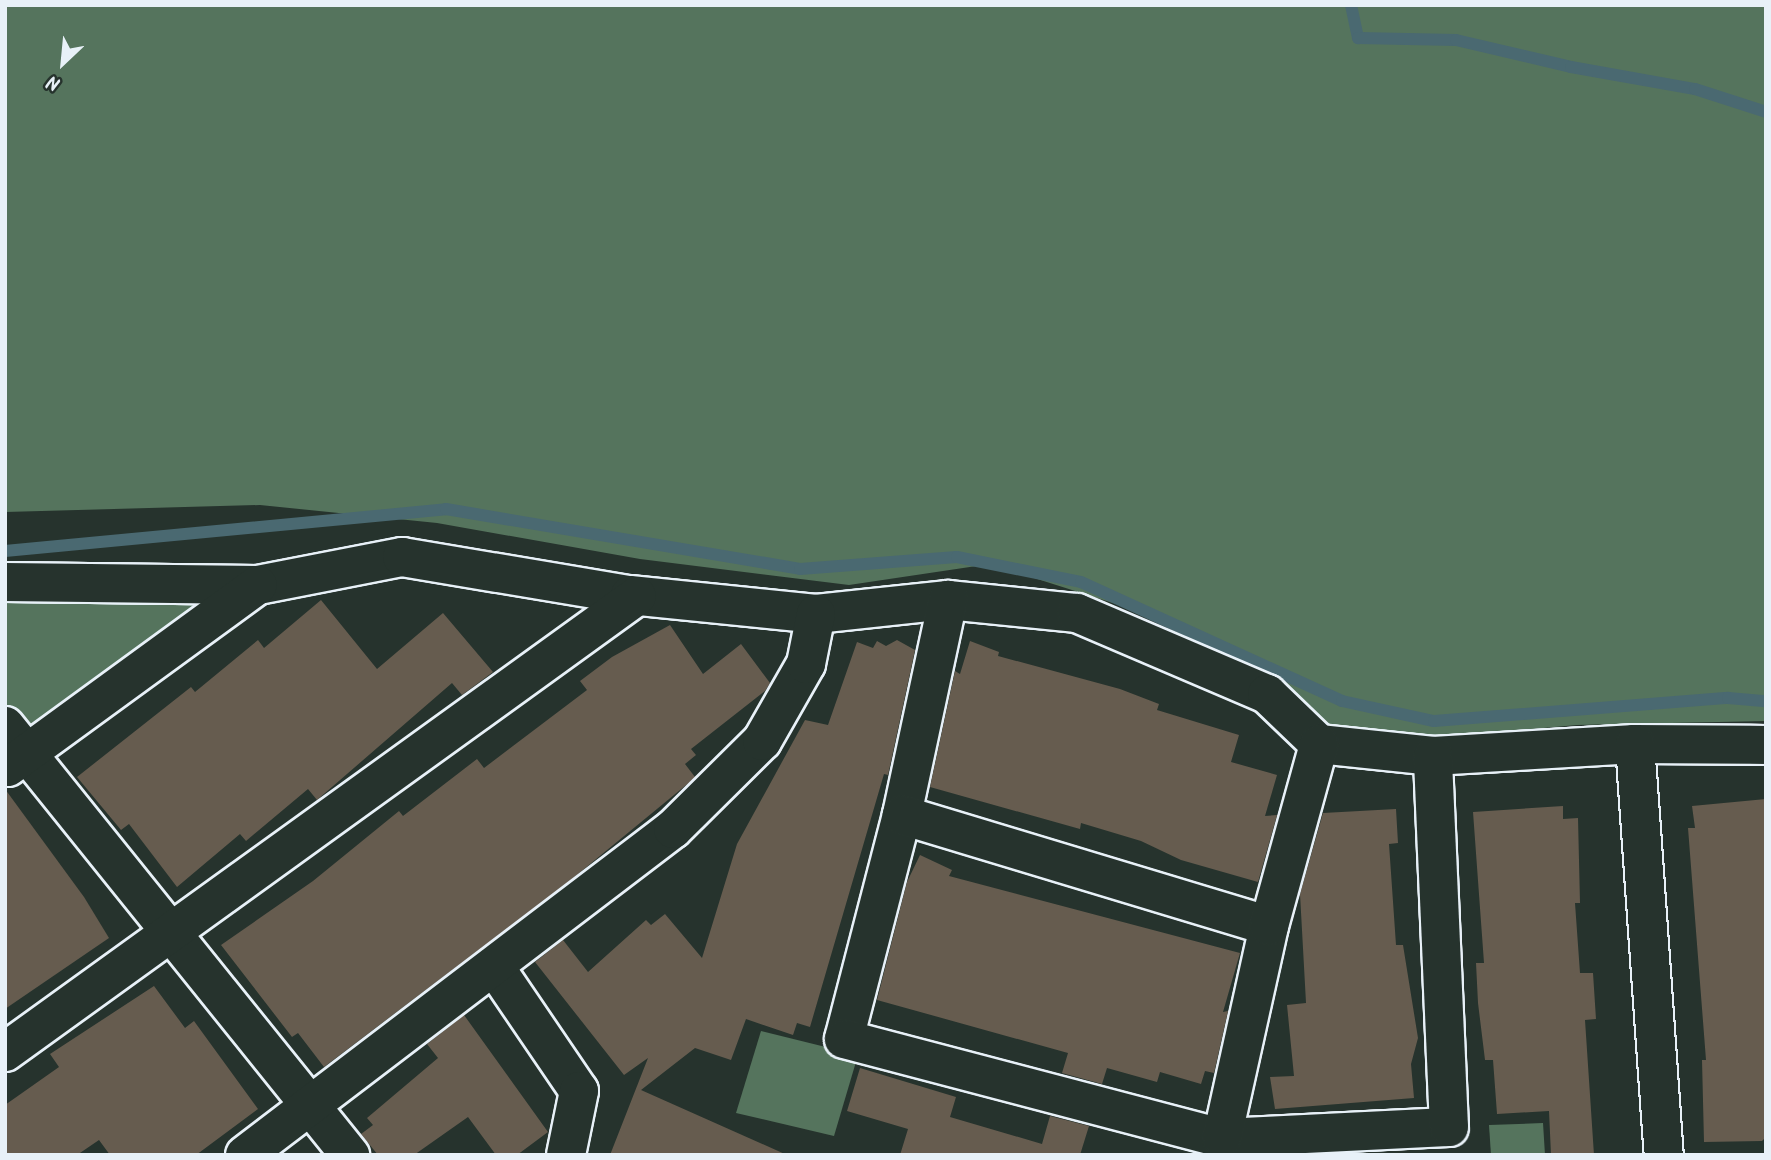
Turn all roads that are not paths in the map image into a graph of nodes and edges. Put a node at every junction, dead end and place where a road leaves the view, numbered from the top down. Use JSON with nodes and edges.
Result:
{"nodes":[{"id":1,"x":5,"y":582,"type":"edge"},
{"id":2,"x":258,"y":585,"type":"junction"},
{"id":3,"x":637,"y":596,"type":"junction"},
{"id":4,"x":948,"y":600,"type":"junction"},
{"id":5,"x":816,"y":614,"type":"junction"},
{"id":6,"x":1319,"y":744,"type":"junction"},
{"id":7,"x":1635,"y":744,"type":"junction"},
{"id":8,"x":1766,"y":745,"type":"edge"},
{"id":9,"x":12,"y":749,"type":"edge"},
{"id":10,"x":1433,"y":756,"type":"junction"},
{"id":11,"x":902,"y":815,"type":"junction"},
{"id":12,"x":1269,"y":926,"type":"junction"},
{"id":13,"x":171,"y":932,"type":"junction"},
{"id":14,"x":494,"y":966,"type":"junction"},
{"id":15,"x":5,"y":1052,"type":"edge"},
{"id":16,"x":311,"y":1107,"type":"junction"},
{"id":17,"x":1222,"y":1138,"type":"junction"},
{"id":18,"x":245,"y":1155,"type":"edge"},
{"id":19,"x":350,"y":1155,"type":"edge"},
{"id":20,"x":566,"y":1155,"type":"edge"},
{"id":21,"x":1664,"y":1155,"type":"edge"}],
"edges":[{"from":1,"to":2,"type":"street"},
{"from":2,"to":3,"type":"street"},
{"from":2,"to":9,"type":"street"},
{"from":3,"to":5,"type":"street"},
{"from":3,"to":13,"type":"street"},
{"from":4,"to":5,"type":"street"},
{"from":4,"to":6,"type":"street"},
{"from":4,"to":11,"type":"street"},
{"from":5,"to":14,"type":"street"},
{"from":6,"to":10,"type":"street"},
{"from":6,"to":12,"type":"street"},
{"from":7,"to":8,"type":"street"},
{"from":7,"to":10,"type":"street"},
{"from":7,"to":21,"type":"street"},
{"from":9,"to":13,"type":"street"},
{"from":10,"to":17,"type":"street"},
{"from":11,"to":12,"type":"street"},
{"from":11,"to":17,"type":"street"},
{"from":12,"to":17,"type":"street"},
{"from":13,"to":15,"type":"street"},
{"from":13,"to":16,"type":"street"},
{"from":14,"to":16,"type":"street"},
{"from":14,"to":20,"type":"street"},
{"from":16,"to":18,"type":"street"},
{"from":16,"to":19,"type":"street"}]}
